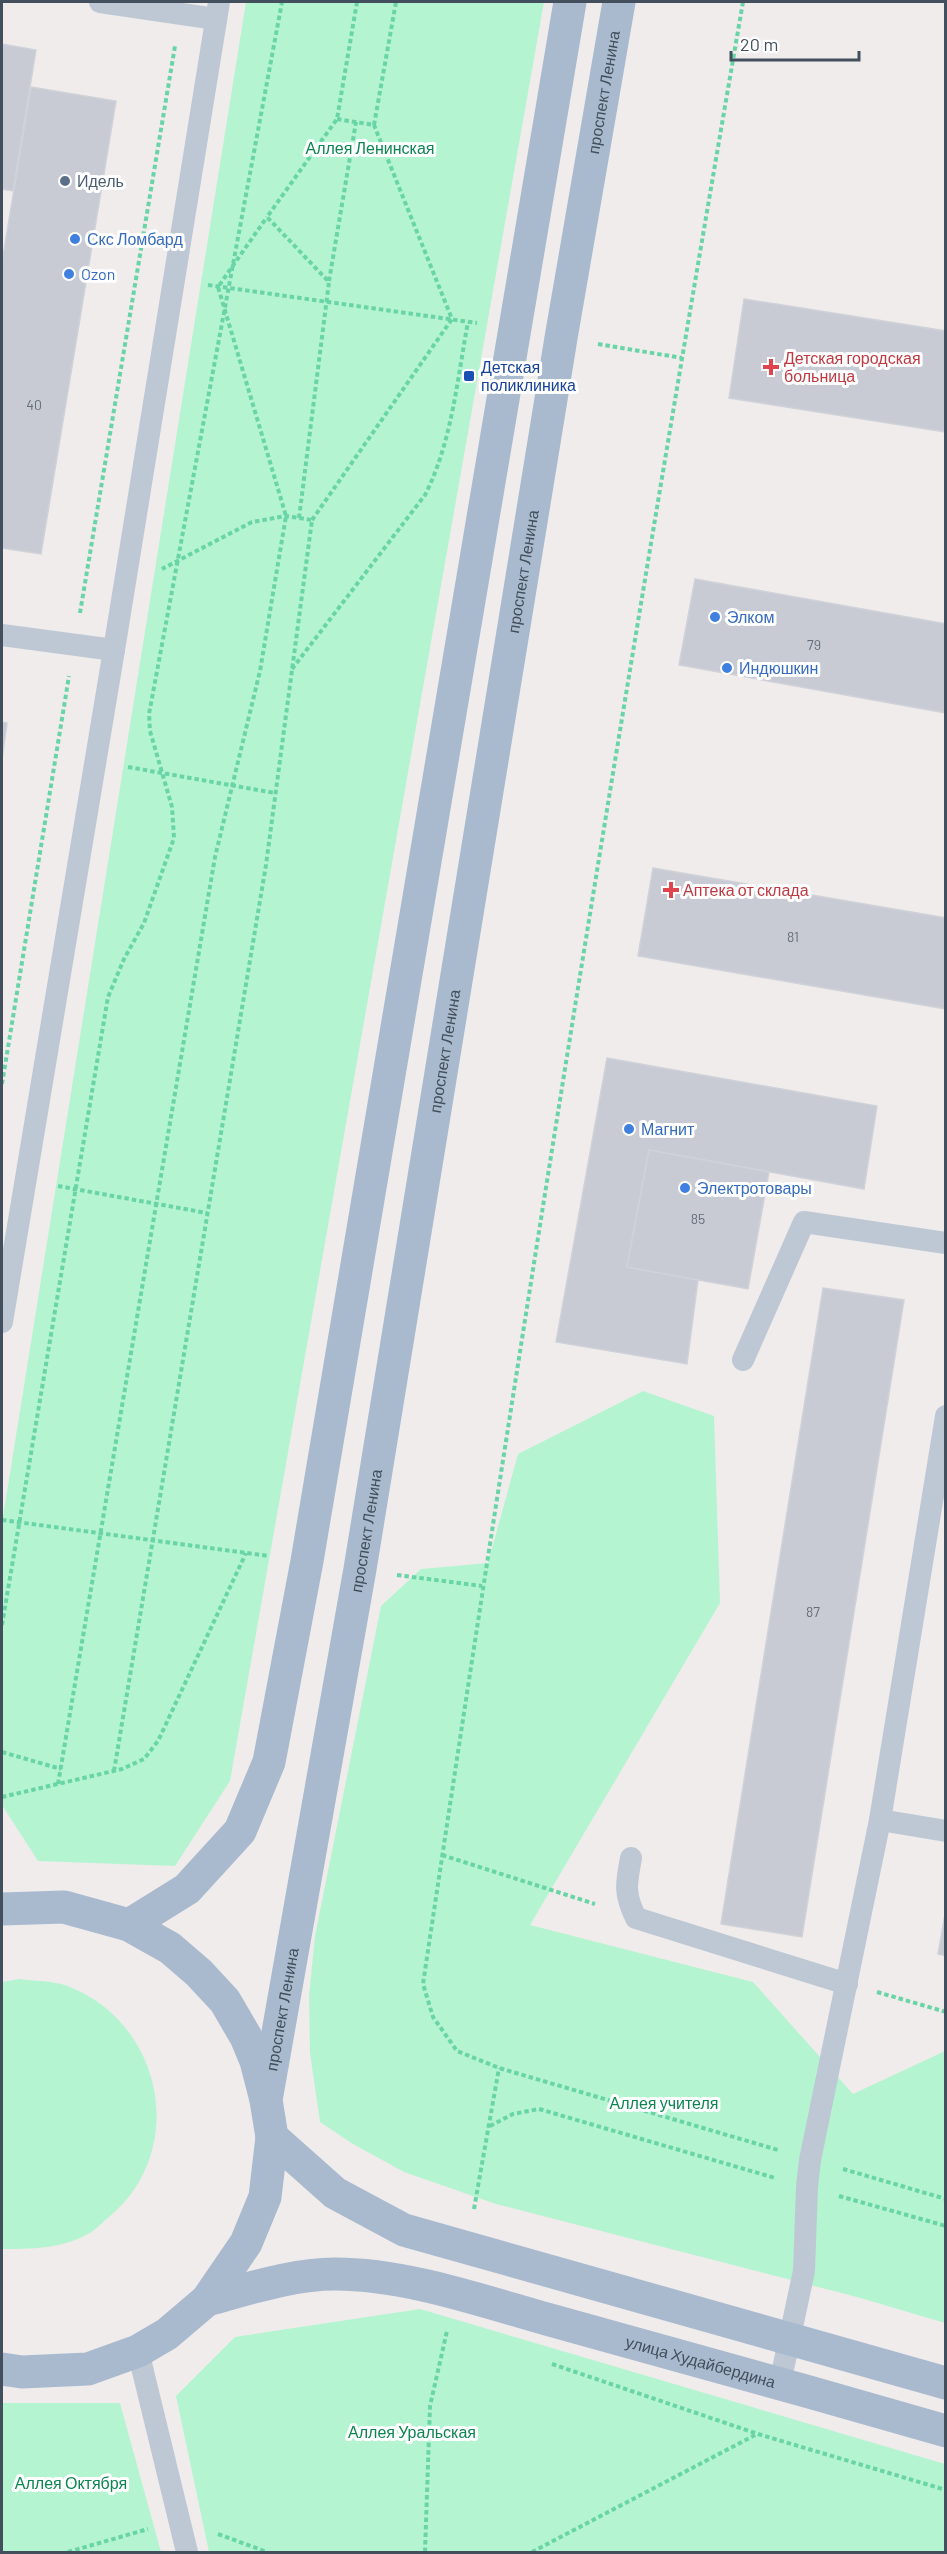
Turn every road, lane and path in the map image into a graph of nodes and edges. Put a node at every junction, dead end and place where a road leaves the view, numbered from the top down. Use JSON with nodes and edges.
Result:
{"nodes":[{"id":1,"x":100,"y":2,"type":"edge"},
{"id":2,"x":282,"y":2,"type":"edge"},
{"id":3,"x":357,"y":2,"type":"edge"},
{"id":4,"x":396,"y":2,"type":"edge"},
{"id":5,"x":570,"y":2,"type":"edge"},
{"id":6,"x":619,"y":2,"type":"edge"},
{"id":7,"x":743,"y":2,"type":"edge"},
{"id":8,"x":218,"y":10,"type":"edge"},
{"id":9,"x":180,"y":14,"type":"junction"},
{"id":10,"x":337,"y":119,"type":"junction"},
{"id":11,"x":356,"y":122,"type":"junction"},
{"id":12,"x":374,"y":125,"type":"junction"},
{"id":13,"x":267,"y":217,"type":"junction"},
{"id":14,"x":232,"y":267,"type":"junction"},
{"id":15,"x":136,"y":275,"type":"junction"},
{"id":16,"x":174,"y":280,"type":"junction"},
{"id":17,"x":329,"y":282,"type":"junction"},
{"id":18,"x":218,"y":287,"type":"junction"},
{"id":19,"x":228,"y":288,"type":"junction"},
{"id":20,"x":326,"y":302,"type":"junction"},
{"id":21,"x":225,"y":307,"type":"junction"},
{"id":22,"x":452,"y":320,"type":"junction"},
{"id":23,"x":468,"y":322,"type":"junction"},
{"id":24,"x":480,"y":324,"type":"dead end"},
{"id":25,"x":596,"y":344,"type":"dead end"},
{"id":26,"x":682,"y":358,"type":"junction"},
{"id":27,"x":286,"y":516,"type":"junction"},
{"id":28,"x":299,"y":518,"type":"junction"},
{"id":29,"x":312,"y":520,"type":"junction"},
{"id":30,"x":177,"y":562,"type":"junction"},
{"id":31,"x":87,"y":571,"type":"junction"},
{"id":32,"x":126,"y":577,"type":"junction"},
{"id":33,"x":2,"y":635,"type":"edge"},
{"id":34,"x":75,"y":644,"type":"junction"},
{"id":35,"x":114,"y":650,"type":"junction"},
{"id":36,"x":292,"y":670,"type":"junction"},
{"id":37,"x":57,"y":754,"type":"junction"},
{"id":38,"x":96,"y":761,"type":"junction"},
{"id":39,"x":160,"y":773,"type":"junction"},
{"id":40,"x":233,"y":785,"type":"junction"},
{"id":41,"x":275,"y":793,"type":"junction"},
{"id":42,"x":2,"y":1084,"type":"edge"},
{"id":43,"x":25,"y":1180,"type":"junction"},
{"id":44,"x":75,"y":1189,"type":"junction"},
{"id":45,"x":157,"y":1204,"type":"junction"},
{"id":46,"x":207,"y":1214,"type":"junction"},
{"id":47,"x":945,"y":1243,"type":"edge"},
{"id":48,"x":2,"y":1322,"type":"edge"},
{"id":49,"x":743,"y":1360,"type":"dead end"},
{"id":50,"x":945,"y":1416,"type":"edge"},
{"id":51,"x":2,"y":1520,"type":"edge"},
{"id":52,"x":19,"y":1523,"type":"junction"},
{"id":53,"x":101,"y":1533,"type":"junction"},
{"id":54,"x":153,"y":1540,"type":"junction"},
{"id":55,"x":246,"y":1552,"type":"junction"},
{"id":56,"x":273,"y":1556,"type":"dead end"},
{"id":57,"x":395,"y":1574,"type":"dead end"},
{"id":58,"x":482,"y":1586,"type":"junction"},
{"id":59,"x":2,"y":1625,"type":"edge"},
{"id":60,"x":2,"y":1752,"type":"edge"},
{"id":61,"x":61,"y":1769,"type":"junction"},
{"id":62,"x":114,"y":1771,"type":"junction"},
{"id":63,"x":58,"y":1784,"type":"junction"},
{"id":64,"x":2,"y":1797,"type":"edge"},
{"id":65,"x":880,"y":1820,"type":"junction"},
{"id":66,"x":945,"y":1831,"type":"edge"},
{"id":67,"x":442,"y":1855,"type":"junction"},
{"id":68,"x":631,"y":1858,"type":"dead end"},
{"id":69,"x":2,"y":1909,"type":"edge"},
{"id":70,"x":636,"y":1918,"type":"junction"},
{"id":71,"x":129,"y":1925,"type":"junction"},
{"id":72,"x":847,"y":1984,"type":"junction"},
{"id":73,"x":945,"y":2012,"type":"edge"},
{"id":74,"x":499,"y":2068,"type":"junction"},
{"id":75,"x":266,"y":2100,"type":"junction"},
{"id":76,"x":490,"y":2126,"type":"junction"},
{"id":77,"x":272,"y":2137,"type":"junction"},
{"id":78,"x":810,"y":2160,"type":"junction"},
{"id":79,"x":807,"y":2187,"type":"junction"},
{"id":80,"x":945,"y":2199,"type":"edge"},
{"id":81,"x":474,"y":2211,"type":"dead end"},
{"id":82,"x":945,"y":2226,"type":"edge"},
{"id":83,"x":207,"y":2300,"type":"junction"},
{"id":84,"x":458,"y":2332,"type":"dead end"},
{"id":85,"x":791,"y":2339,"type":"junction"},
{"id":86,"x":138,"y":2351,"type":"junction"},
{"id":87,"x":547,"y":2362,"type":"dead end"},
{"id":88,"x":2,"y":2369,"type":"edge"},
{"id":89,"x":780,"y":2383,"type":"junction"},
{"id":90,"x":945,"y":2383,"type":"edge"},
{"id":91,"x":945,"y":2431,"type":"edge"},
{"id":92,"x":758,"y":2434,"type":"junction"},
{"id":93,"x":945,"y":2490,"type":"edge"},
{"id":94,"x":180,"y":2520,"type":"junction"},
{"id":95,"x":68,"y":2553,"type":"edge"},
{"id":96,"x":187,"y":2553,"type":"edge"},
{"id":97,"x":267,"y":2553,"type":"edge"},
{"id":98,"x":425,"y":2553,"type":"edge"},
{"id":99,"x":532,"y":2553,"type":"edge"}],
"edges":[{"from":1,"to":9,"type":"lane"},
{"from":2,"to":14,"type":"path"},
{"from":3,"to":10,"type":"path"},
{"from":4,"to":12,"type":"path"},
{"from":5,"to":71,"type":"main road"},
{"from":6,"to":75,"type":"main road","name":"проспект Ленина"},
{"from":7,"to":26,"type":"path"},
{"from":8,"to":9,"type":"lane"},
{"from":8,"to":16,"type":"lane"},
{"from":9,"to":15,"type":"path"},
{"from":10,"to":11,"type":"path"},
{"from":10,"to":13,"type":"path"},
{"from":11,"to":12,"type":"path"},
{"from":11,"to":17,"type":"path"},
{"from":12,"to":22,"type":"path"},
{"from":13,"to":14,"type":"path"},
{"from":13,"to":17,"type":"path"},
{"from":14,"to":18,"type":"path"},
{"from":14,"to":19,"type":"path"},
{"from":15,"to":16,"type":"path"},
{"from":15,"to":31,"type":"path"},
{"from":16,"to":18,"type":"path"},
{"from":16,"to":32,"type":"lane"},
{"from":17,"to":20,"type":"path"},
{"from":18,"to":19,"type":"path"},
{"from":18,"to":21,"type":"path"},
{"from":19,"to":20,"type":"path"},
{"from":19,"to":21,"type":"path"},
{"from":20,"to":22,"type":"path"},
{"from":20,"to":28,"type":"path"},
{"from":21,"to":27,"type":"path"},
{"from":21,"to":30,"type":"path"},
{"from":22,"to":23,"type":"path"},
{"from":22,"to":29,"type":"path"},
{"from":23,"to":24,"type":"path"},
{"from":23,"to":36,"type":"path"},
{"from":25,"to":26,"type":"path"},
{"from":26,"to":58,"type":"path"},
{"from":27,"to":28,"type":"path"},
{"from":27,"to":30,"type":"path"},
{"from":27,"to":40,"type":"path"},
{"from":28,"to":29,"type":"path"},
{"from":29,"to":36,"type":"path"},
{"from":30,"to":32,"type":"path"},
{"from":30,"to":39,"type":"path"},
{"from":31,"to":32,"type":"path"},
{"from":31,"to":34,"type":"path"},
{"from":32,"to":35,"type":"lane"},
{"from":33,"to":34,"type":"lane"},
{"from":34,"to":35,"type":"lane"},
{"from":34,"to":37,"type":"path"},
{"from":35,"to":38,"type":"lane"},
{"from":36,"to":41,"type":"path"},
{"from":37,"to":38,"type":"path"},
{"from":37,"to":42,"type":"path"},
{"from":38,"to":39,"type":"path"},
{"from":38,"to":43,"type":"lane"},
{"from":39,"to":40,"type":"path"},
{"from":39,"to":44,"type":"path"},
{"from":40,"to":41,"type":"path"},
{"from":40,"to":45,"type":"path"},
{"from":41,"to":46,"type":"path"},
{"from":43,"to":44,"type":"path"},
{"from":43,"to":48,"type":"lane"},
{"from":44,"to":45,"type":"path"},
{"from":44,"to":52,"type":"path"},
{"from":45,"to":46,"type":"path"},
{"from":45,"to":53,"type":"path"},
{"from":46,"to":54,"type":"path"},
{"from":47,"to":49,"type":"lane"},
{"from":50,"to":65,"type":"lane"},
{"from":51,"to":52,"type":"path"},
{"from":52,"to":53,"type":"path"},
{"from":52,"to":59,"type":"path"},
{"from":53,"to":54,"type":"path"},
{"from":53,"to":61,"type":"path"},
{"from":54,"to":55,"type":"path"},
{"from":54,"to":62,"type":"path"},
{"from":55,"to":56,"type":"path"},
{"from":55,"to":62,"type":"path"},
{"from":57,"to":58,"type":"path"},
{"from":58,"to":67,"type":"path"},
{"from":60,"to":61,"type":"path"},
{"from":61,"to":63,"type":"path"},
{"from":62,"to":63,"type":"path"},
{"from":63,"to":64,"type":"path"},
{"from":65,"to":66,"type":"lane"},
{"from":65,"to":72,"type":"lane"},
{"from":67,"to":70,"type":"path"},
{"from":67,"to":74,"type":"path"},
{"from":68,"to":70,"type":"lane"},
{"from":69,"to":71,"type":"main road"},
{"from":70,"to":72,"type":"lane"},
{"from":71,"to":75,"type":"main road"},
{"from":72,"to":73,"type":"path"},
{"from":72,"to":78,"type":"lane"},
{"from":74,"to":76,"type":"path"},
{"from":74,"to":78,"type":"path"},
{"from":75,"to":77,"type":"main road"},
{"from":76,"to":79,"type":"path"},
{"from":76,"to":81,"type":"path"},
{"from":77,"to":83,"type":"main road"},
{"from":77,"to":85,"type":"main road"},
{"from":78,"to":79,"type":"lane"},
{"from":78,"to":80,"type":"path"},
{"from":79,"to":82,"type":"path"},
{"from":79,"to":85,"type":"lane"},
{"from":83,"to":86,"type":"main road"},
{"from":83,"to":89,"type":"main road","name":"улица Худайбердина"},
{"from":84,"to":98,"type":"path"},
{"from":85,"to":89,"type":"lane"},
{"from":85,"to":90,"type":"main road"},
{"from":86,"to":88,"type":"main road"},
{"from":86,"to":94,"type":"lane"},
{"from":87,"to":92,"type":"path"},
{"from":89,"to":91,"type":"main road","name":"улица Худайбердина"},
{"from":92,"to":93,"type":"path"},
{"from":92,"to":99,"type":"path"},
{"from":94,"to":95,"type":"path"},
{"from":94,"to":96,"type":"lane"},
{"from":94,"to":97,"type":"path"}]}
